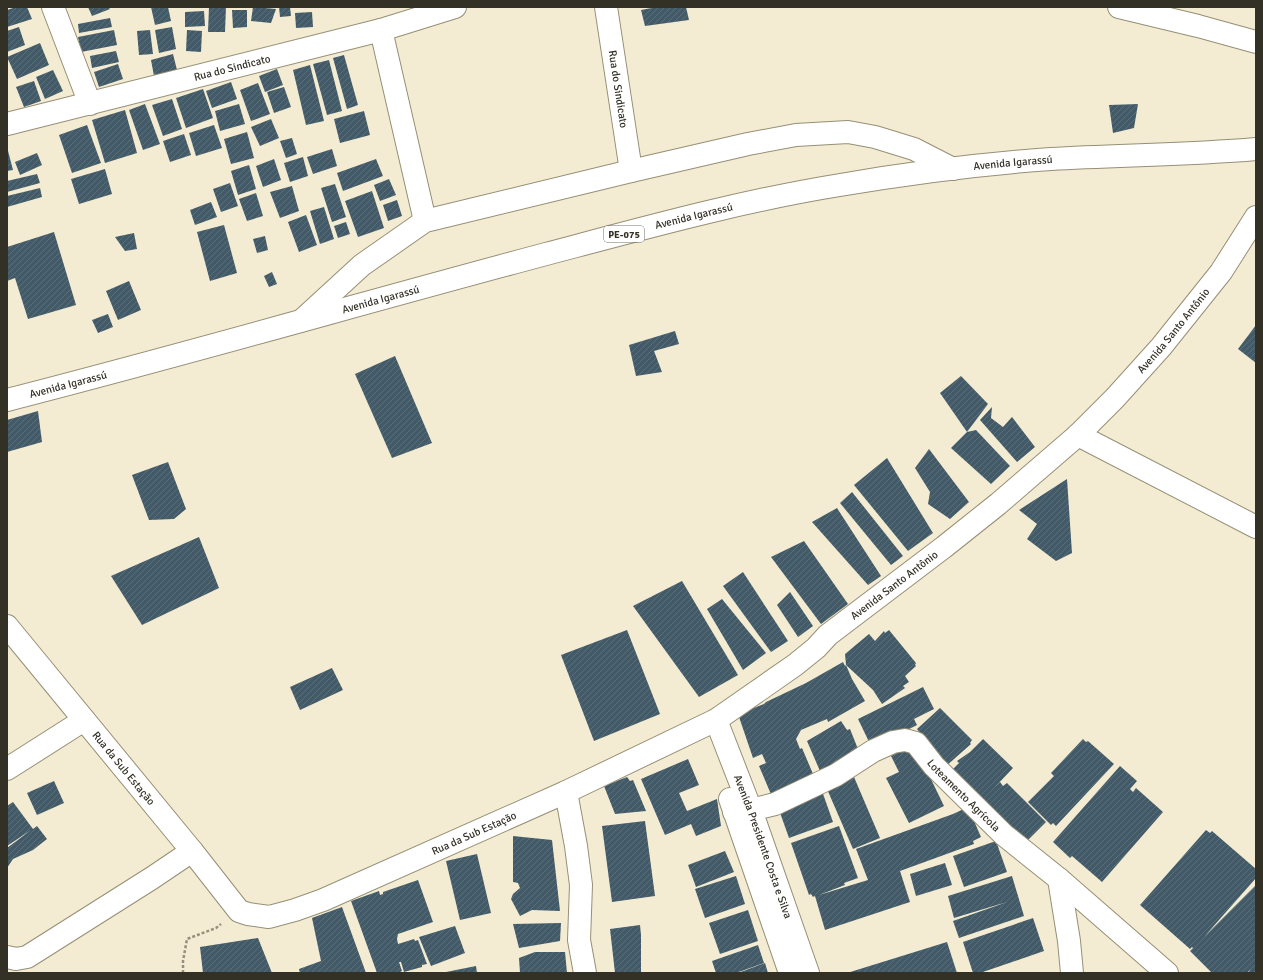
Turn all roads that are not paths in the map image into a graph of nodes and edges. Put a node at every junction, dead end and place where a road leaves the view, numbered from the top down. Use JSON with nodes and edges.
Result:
{"nodes":[{"id":1,"x":53,"y":7,"type":"edge"},
{"id":2,"x":455,"y":7,"type":"edge"},
{"id":3,"x":606,"y":7,"type":"edge"},
{"id":4,"x":1119,"y":7,"type":"edge"},
{"id":5,"x":381,"y":30,"type":"junction"},
{"id":6,"x":1256,"y":42,"type":"edge"},
{"id":7,"x":90,"y":104,"type":"junction"},
{"id":8,"x":7,"y":124,"type":"edge"},
{"id":9,"x":1256,"y":149,"type":"edge"},
{"id":10,"x":953,"y":169,"type":"junction"},
{"id":11,"x":631,"y":171,"type":"junction"},
{"id":12,"x":1256,"y":216,"type":"edge"},
{"id":13,"x":424,"y":221,"type":"junction"},
{"id":14,"x":301,"y":321,"type":"junction"},
{"id":15,"x":7,"y":400,"type":"edge"},
{"id":16,"x":1078,"y":435,"type":"junction"},
{"id":17,"x":1256,"y":527,"type":"edge"},
{"id":18,"x":7,"y":626,"type":"edge"},
{"id":19,"x":84,"y":720,"type":"junction"},
{"id":20,"x":710,"y":723,"type":"junction"},
{"id":21,"x":7,"y":769,"type":"edge"},
{"id":22,"x":566,"y":792,"type":"junction"},
{"id":23,"x":743,"y":811,"type":"junction"},
{"id":24,"x":192,"y":851,"type":"junction"},
{"id":25,"x":1059,"y":879,"type":"junction"},
{"id":26,"x":7,"y":957,"type":"edge"},
{"id":27,"x":585,"y":973,"type":"edge"},
{"id":28,"x":790,"y":973,"type":"edge"},
{"id":29,"x":808,"y":973,"type":"edge"},
{"id":30,"x":1072,"y":973,"type":"edge"},
{"id":31,"x":1167,"y":973,"type":"edge"}],
"edges":[{"from":1,"to":7,"type":"street"},
{"from":2,"to":5,"type":"street","name":"Rua do Sindicato"},
{"from":3,"to":11,"type":"street","name":"Rua do Sindicato"},
{"from":4,"to":6,"type":"street"},
{"from":5,"to":7,"type":"street","name":"Rua do Sindicato"},
{"from":5,"to":13,"type":"street"},
{"from":7,"to":8,"type":"street","name":"Rua do Sindicato"},
{"from":9,"to":10,"type":"street","name":"Avenida Igarassú","number":"PE-075"},
{"from":10,"to":11,"type":"street"},
{"from":10,"to":14,"type":"street","name":"Avenida Igarassú","number":"PE-075"},
{"from":11,"to":13,"type":"street"},
{"from":12,"to":16,"type":"street","name":"Avenida Santo Antônio"},
{"from":13,"to":14,"type":"street"},
{"from":14,"to":15,"type":"street","name":"Avenida Igarassú","number":"PE-075"},
{"from":16,"to":17,"type":"street"},
{"from":16,"to":20,"type":"street","name":"Avenida Santo Antônio"},
{"from":18,"to":19,"type":"street","name":"Rua da Sub Estação"},
{"from":19,"to":21,"type":"street"},
{"from":19,"to":24,"type":"street","name":"Rua da Sub Estação"},
{"from":20,"to":22,"type":"street","name":"Rua da Sub Estação"},
{"from":20,"to":23,"type":"street","name":"Avenida Presidente Costa e Silva"},
{"from":22,"to":24,"type":"street","name":"Rua da Sub Estação"},
{"from":22,"to":27,"type":"street"},
{"from":23,"to":25,"type":"street","name":"Loteamento Agrícola"},
{"from":23,"to":28,"type":"street","name":"Avenida Presidente Costa e Silva"},
{"from":23,"to":29,"type":"street","name":"Avenida Presidente Costa e Silva"},
{"from":24,"to":26,"type":"street"},
{"from":25,"to":30,"type":"street"},
{"from":25,"to":31,"type":"street","name":"Loteamento Agrícola"}]}
